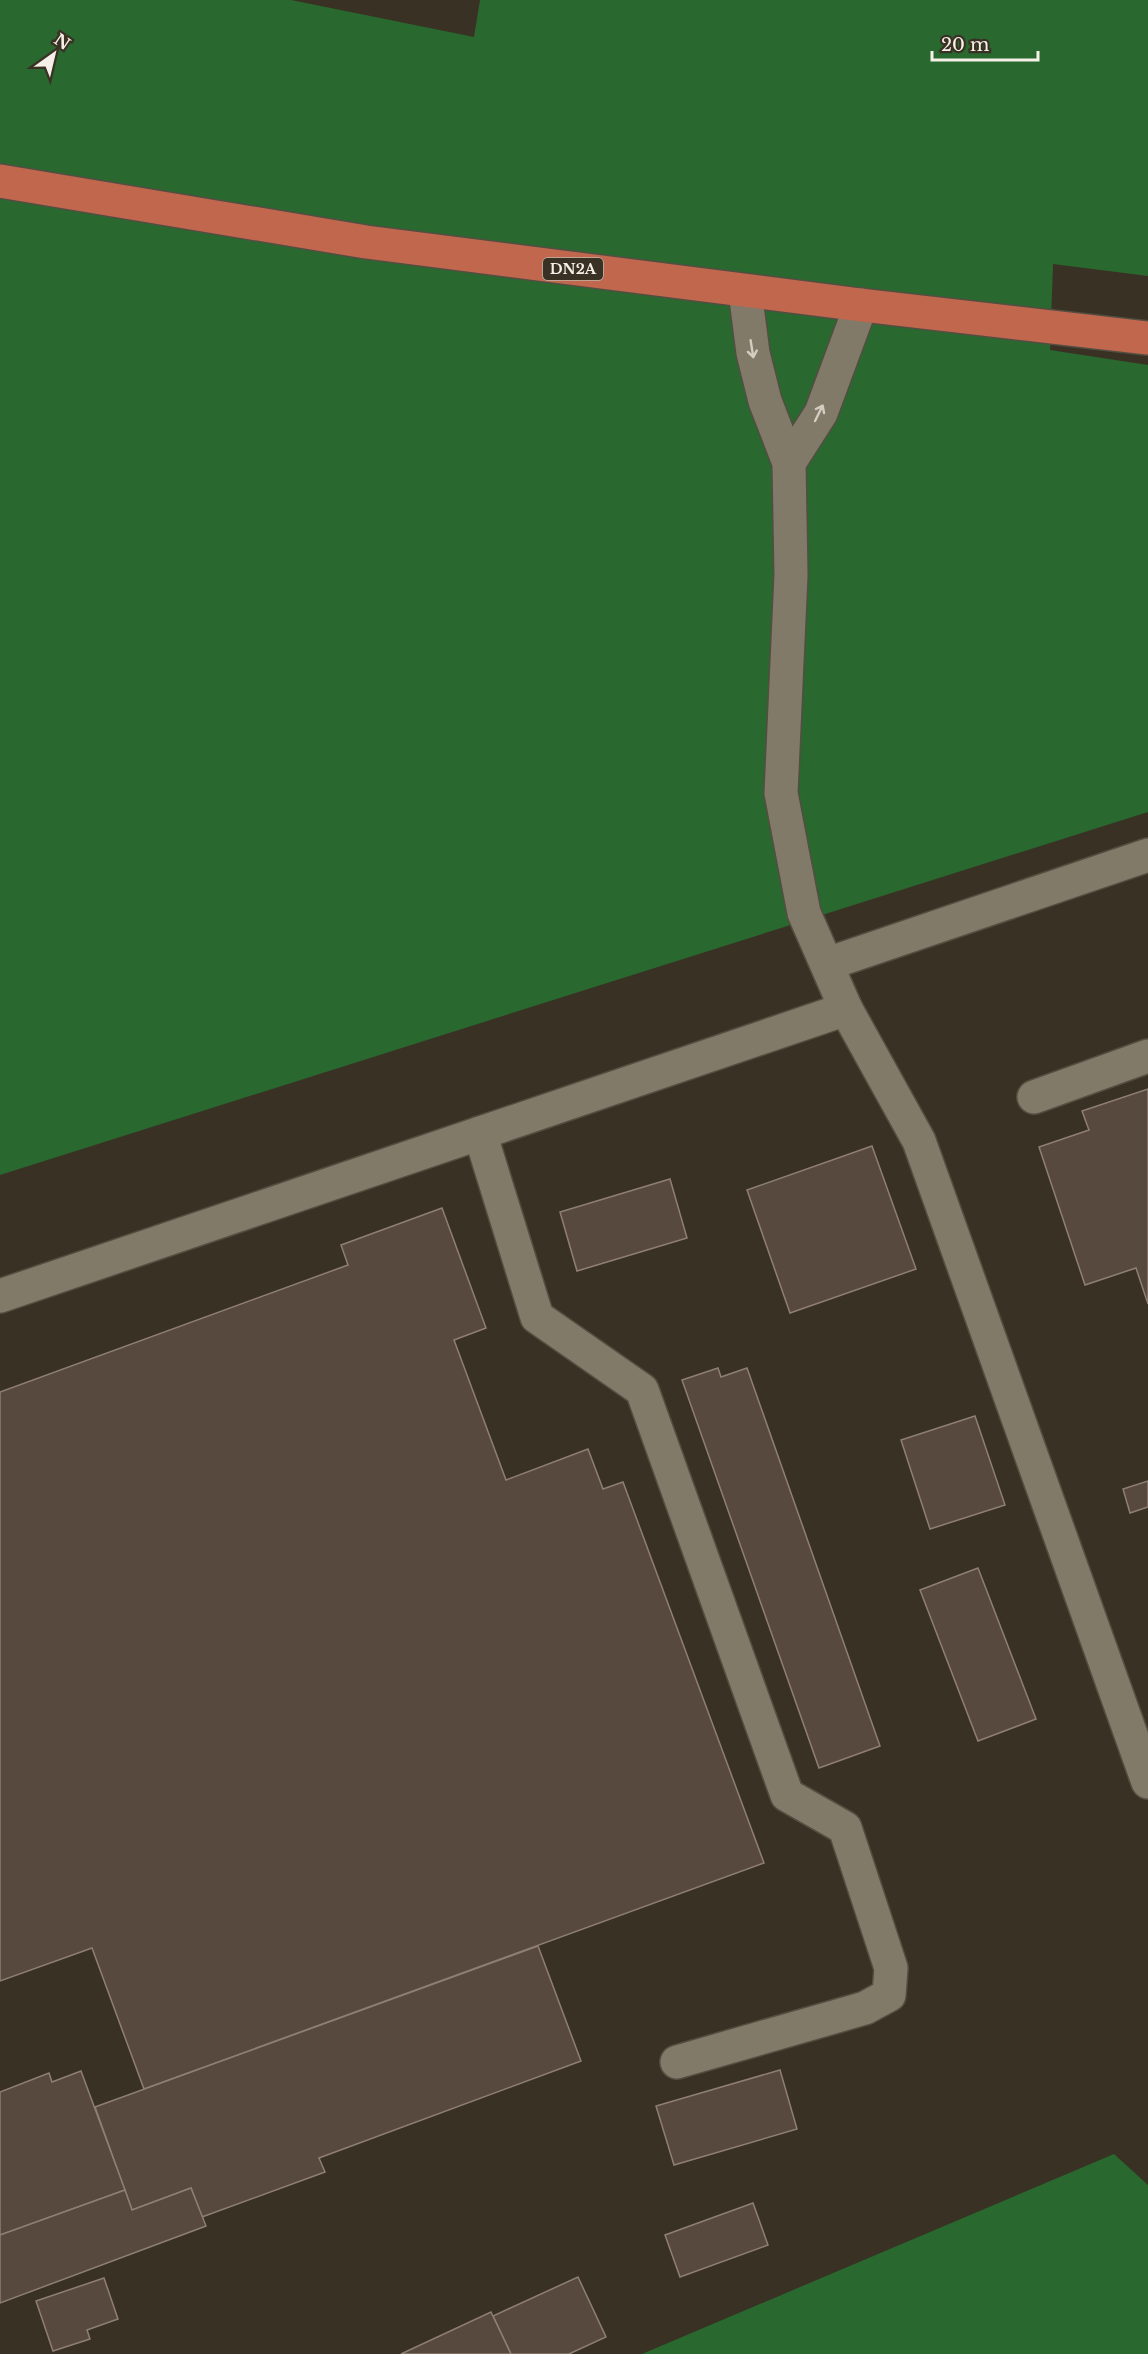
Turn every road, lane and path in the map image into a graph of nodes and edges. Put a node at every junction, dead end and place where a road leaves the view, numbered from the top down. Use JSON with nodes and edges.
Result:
{"nodes":[{"id":1,"x":0,"y":181,"type":"edge"},
{"id":2,"x":745,"y":291,"type":"junction"},
{"id":3,"x":861,"y":305,"type":"junction"},
{"id":4,"x":1148,"y":338,"type":"edge"},
{"id":5,"x":789,"y":463,"type":"junction"},
{"id":6,"x":1148,"y":855,"type":"edge"},
{"id":7,"x":827,"y":964,"type":"junction"},
{"id":8,"x":846,"y":1008,"type":"junction"},
{"id":9,"x":1148,"y":1056,"type":"edge"},
{"id":10,"x":1034,"y":1097,"type":"dead end"},
{"id":11,"x":480,"y":1133,"type":"junction"},
{"id":12,"x":0,"y":1296,"type":"edge"},
{"id":13,"x":1148,"y":1782,"type":"edge"},
{"id":14,"x":677,"y":2062,"type":"dead end"}],
"edges":[{"from":1,"to":2,"type":"highway","number":"DN2A"},
{"from":2,"to":3,"type":"highway","number":"DN2A"},
{"from":2,"to":5,"type":"lane","one_way":true},
{"from":3,"to":4,"type":"highway","number":"DN2A"},
{"from":5,"to":3,"type":"lane","one_way":true},
{"from":5,"to":7,"type":"lane"},
{"from":6,"to":7,"type":"lane"},
{"from":7,"to":8,"type":"lane"},
{"from":8,"to":11,"type":"lane"},
{"from":8,"to":13,"type":"lane"},
{"from":9,"to":10,"type":"lane"},
{"from":11,"to":12,"type":"lane"},
{"from":11,"to":14,"type":"lane"}]}
